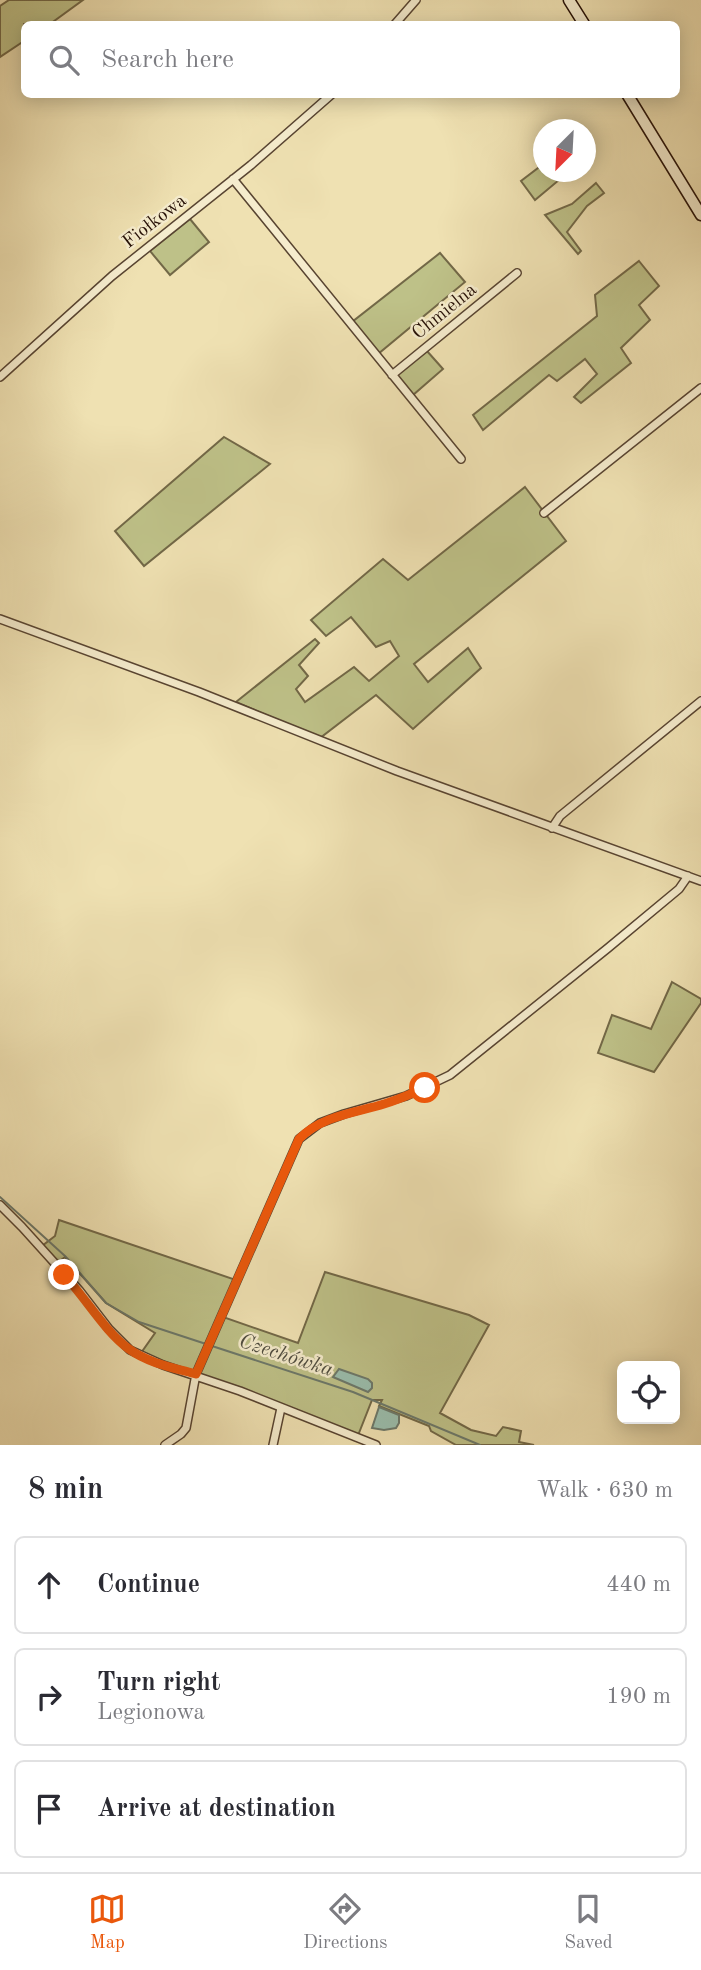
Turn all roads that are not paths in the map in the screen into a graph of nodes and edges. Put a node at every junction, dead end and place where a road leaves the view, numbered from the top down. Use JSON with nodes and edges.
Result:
{"nodes":[{"id":1,"x":416,"y":0,"type":"edge"},
{"id":2,"x":569,"y":0,"type":"edge"},
{"id":3,"x":398,"y":21,"type":"edge"},
{"id":4,"x":582,"y":21,"type":"edge"},
{"id":5,"x":327,"y":98,"type":"edge"},
{"id":6,"x":629,"y":98,"type":"edge"},
{"id":7,"x":233,"y":179,"type":"junction"},
{"id":8,"x":701,"y":215,"type":"edge"},
{"id":9,"x":517,"y":273,"type":"dead end"},
{"id":10,"x":392,"y":374,"type":"junction"},
{"id":11,"x":0,"y":377,"type":"edge"},
{"id":12,"x":701,"y":388,"type":"edge"},
{"id":13,"x":461,"y":459,"type":"dead end"},
{"id":14,"x":544,"y":513,"type":"dead end"},
{"id":15,"x":0,"y":619,"type":"edge"},
{"id":16,"x":701,"y":701,"type":"edge"},
{"id":17,"x":552,"y":828,"type":"junction"},
{"id":18,"x":688,"y":876,"type":"junction"},
{"id":19,"x":701,"y":881,"type":"edge"},
{"id":20,"x":0,"y":1205,"type":"edge"},
{"id":21,"x":196,"y":1374,"type":"junction"},
{"id":22,"x":281,"y":1408,"type":"junction"},
{"id":23,"x":165,"y":1445,"type":"edge"},
{"id":24,"x":273,"y":1445,"type":"edge"},
{"id":25,"x":376,"y":1445,"type":"edge"}],
"edges":[{"from":1,"to":3,"type":"street"},
{"from":2,"to":4,"type":"main road"},
{"from":5,"to":7,"type":"street","name":"Fiołkowa"},
{"from":6,"to":8,"type":"main road"},
{"from":7,"to":10,"type":"street"},
{"from":7,"to":11,"type":"street","name":"Fiołkowa"},
{"from":9,"to":10,"type":"street","name":"Chmielna"},
{"from":10,"to":13,"type":"street"},
{"from":12,"to":14,"type":"street"},
{"from":15,"to":17,"type":"street"},
{"from":16,"to":17,"type":"street"},
{"from":17,"to":18,"type":"street"},
{"from":18,"to":19,"type":"street"},
{"from":18,"to":21,"type":"street"},
{"from":20,"to":21,"type":"street"},
{"from":21,"to":22,"type":"street"},
{"from":21,"to":23,"type":"street"},
{"from":22,"to":24,"type":"street"},
{"from":22,"to":25,"type":"street"}]}
